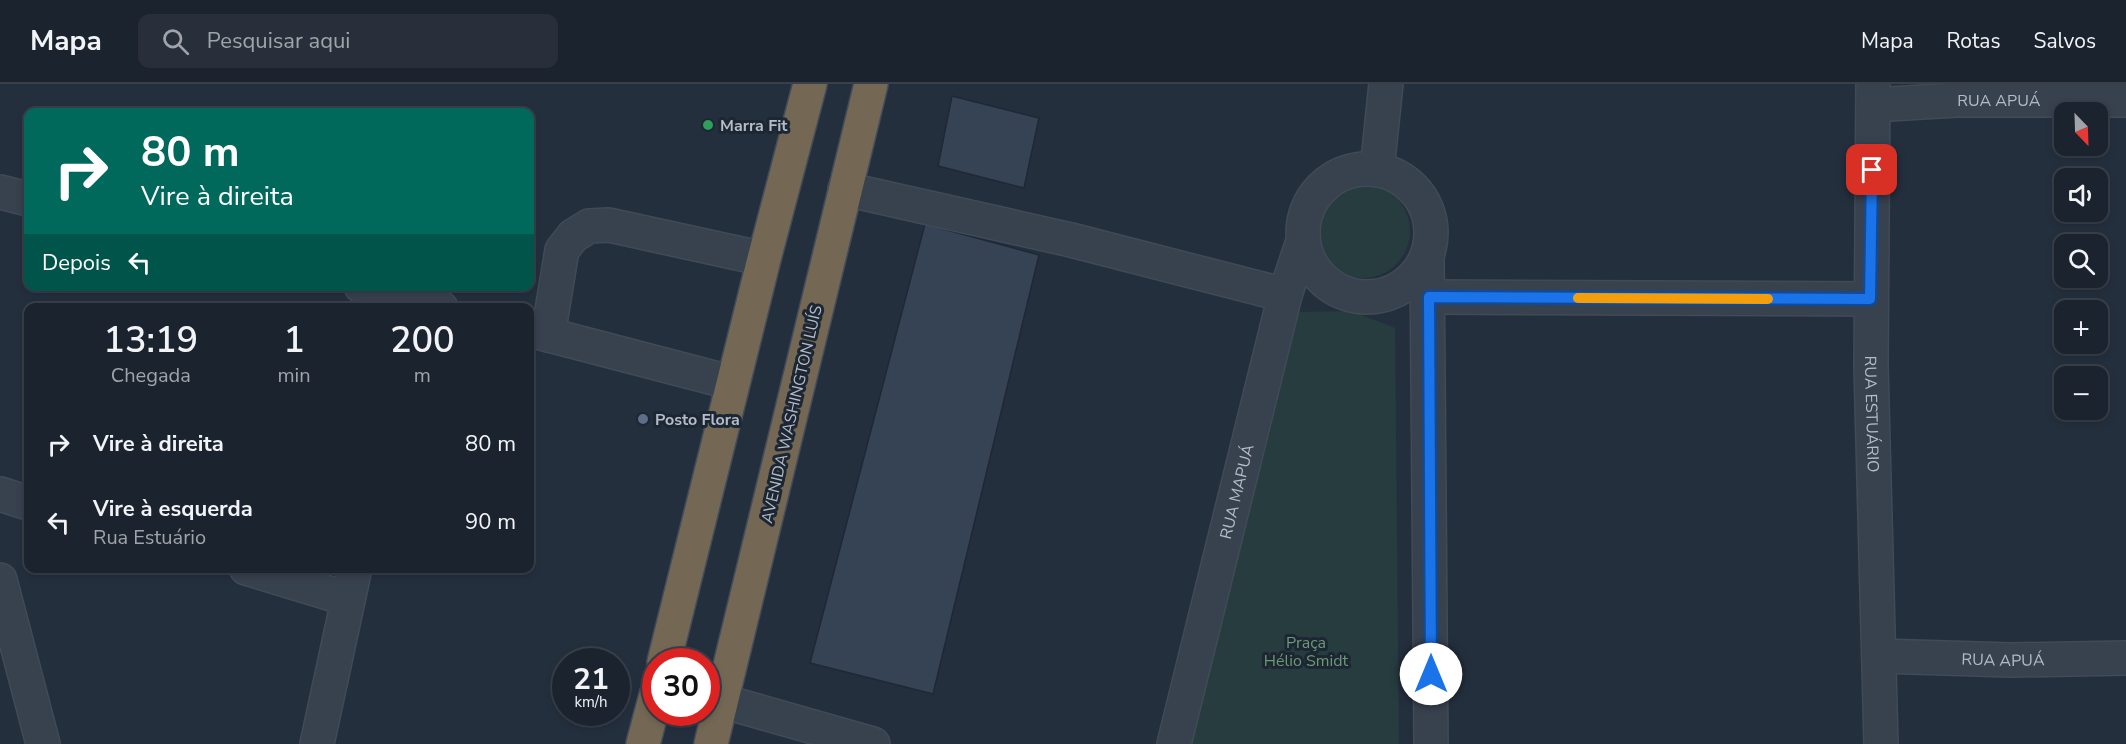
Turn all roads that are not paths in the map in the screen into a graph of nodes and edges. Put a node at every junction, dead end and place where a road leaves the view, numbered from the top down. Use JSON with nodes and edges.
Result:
{"nodes":[{"id":1,"x":810,"y":84,"type":"edge"},
{"id":2,"x":871,"y":84,"type":"edge"},
{"id":3,"x":1386,"y":84,"type":"edge"},
{"id":4,"x":1873,"y":94,"type":"edge"},
{"id":5,"x":2126,"y":100,"type":"edge"},
{"id":6,"x":1377,"y":170,"type":"junction"},
{"id":7,"x":845,"y":189,"type":"junction"},
{"id":8,"x":0,"y":192,"type":"edge"},
{"id":9,"x":24,"y":198,"type":"edge"},
{"id":10,"x":1303,"y":241,"type":"junction"},
{"id":11,"x":1427,"y":256,"type":"junction"},
{"id":12,"x":764,"y":259,"type":"junction"},
{"id":13,"x":378,"y":291,"type":"edge"},
{"id":14,"x":1286,"y":295,"type":"junction"},
{"id":15,"x":1429,"y":297,"type":"junction"},
{"id":16,"x":1870,"y":299,"type":"junction"},
{"id":17,"x":418,"y":303,"type":"edge"},
{"id":18,"x":539,"y":333,"type":"edge"},
{"id":19,"x":733,"y":383,"type":"junction"},
{"id":20,"x":0,"y":494,"type":"edge"},
{"id":21,"x":24,"y":501,"type":"edge"},
{"id":22,"x":279,"y":573,"type":"edge"},
{"id":23,"x":0,"y":580,"type":"edge"},
{"id":24,"x":351,"y":584,"type":"edge"},
{"id":25,"x":667,"y":648,"type":"edge"},
{"id":26,"x":1880,"y":656,"type":"junction"},
{"id":27,"x":2126,"y":658,"type":"edge"},
{"id":28,"x":722,"y":701,"type":"junction"},
{"id":29,"x":648,"y":726,"type":"edge"},
{"id":30,"x":43,"y":744,"type":"edge"},
{"id":31,"x":317,"y":744,"type":"edge"},
{"id":32,"x":643,"y":744,"type":"edge"},
{"id":33,"x":711,"y":744,"type":"edge"},
{"id":34,"x":873,"y":744,"type":"edge"},
{"id":35,"x":1174,"y":744,"type":"edge"},
{"id":36,"x":1431,"y":744,"type":"edge"},
{"id":37,"x":1881,"y":744,"type":"edge"}],
"edges":[{"from":1,"to":12,"type":"highway"},
{"from":2,"to":7,"type":"highway","name":"AVENIDA WASHINGTON LUÍS"},
{"from":3,"to":6,"type":"street"},
{"from":4,"to":5,"type":"street","name":"RUA APUÁ"},
{"from":4,"to":16,"type":"street","name":"RUA ESTUÁRIO"},
{"from":6,"to":10,"type":"street"},
{"from":6,"to":11,"type":"street"},
{"from":7,"to":14,"type":"street"},
{"from":7,"to":28,"type":"highway","name":"AVENIDA WASHINGTON LUÍS"},
{"from":8,"to":9,"type":"street"},
{"from":10,"to":11,"type":"street"},
{"from":10,"to":14,"type":"street","name":"RUA MAPUÁ"},
{"from":11,"to":15,"type":"street"},
{"from":12,"to":18,"type":"street"},
{"from":12,"to":19,"type":"highway"},
{"from":13,"to":17,"type":"street"},
{"from":14,"to":35,"type":"street","name":"RUA MAPUÁ"},
{"from":15,"to":16,"type":"street"},
{"from":15,"to":36,"type":"street"},
{"from":16,"to":26,"type":"street","name":"RUA ESTUÁRIO"},
{"from":18,"to":19,"type":"street"},
{"from":19,"to":25,"type":"highway"},
{"from":20,"to":21,"type":"street"},
{"from":22,"to":24,"type":"street"},
{"from":23,"to":30,"type":"street"},
{"from":24,"to":31,"type":"street"},
{"from":26,"to":27,"type":"street","name":"RUA APUÁ"},
{"from":26,"to":37,"type":"street","name":"RUA ESTUÁRIO"},
{"from":28,"to":33,"type":"highway","name":"AVENIDA WASHINGTON LUÍS"},
{"from":28,"to":34,"type":"street"},
{"from":29,"to":32,"type":"highway"}]}
